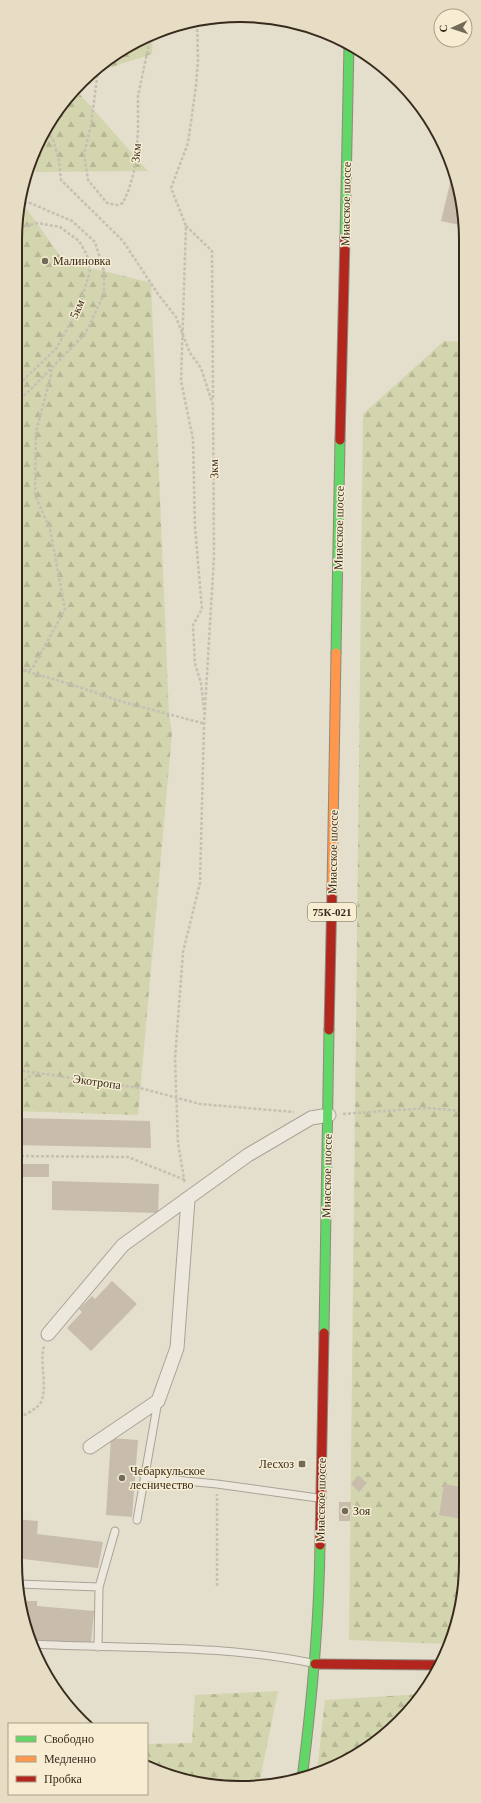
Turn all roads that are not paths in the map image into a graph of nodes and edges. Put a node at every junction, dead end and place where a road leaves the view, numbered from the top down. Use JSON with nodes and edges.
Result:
{"nodes":[{"id":1,"x":349,"y":50,"type":"edge"},
{"id":2,"x":329,"y":1115,"type":"junction"},
{"id":3,"x":188,"y":1200,"type":"junction"},
{"id":4,"x":48,"y":1334,"type":"road end"},
{"id":5,"x":158,"y":1401,"type":"junction"},
{"id":6,"x":90,"y":1447,"type":"dead end"},
{"id":7,"x":144,"y":1477,"type":"junction"},
{"id":8,"x":320,"y":1498,"type":"junction"},
{"id":9,"x":137,"y":1520,"type":"dead end"},
{"id":10,"x":115,"y":1531,"type":"dead end"},
{"id":11,"x":23,"y":1584,"type":"edge"},
{"id":12,"x":99,"y":1587,"type":"junction"},
{"id":13,"x":38,"y":1644,"type":"edge"},
{"id":14,"x":98,"y":1647,"type":"junction"},
{"id":15,"x":315,"y":1664,"type":"junction"},
{"id":16,"x":433,"y":1666,"type":"edge"},
{"id":17,"x":303,"y":1772,"type":"edge"}],
"edges":[{"from":1,"to":2,"type":"main road","name":"Миасское шоссе","number":"75К-021"},
{"from":2,"to":3,"type":"street"},
{"from":2,"to":8,"type":"main road","name":"Миасское шоссе","number":"75К-021"},
{"from":3,"to":4,"type":"street"},
{"from":3,"to":5,"type":"street"},
{"from":5,"to":6,"type":"street"},
{"from":5,"to":7,"type":"lane"},
{"from":7,"to":8,"type":"lane"},
{"from":7,"to":9,"type":"lane"},
{"from":8,"to":15,"type":"main road","name":"Миасское шоссе","number":"75К-021"},
{"from":10,"to":12,"type":"lane"},
{"from":11,"to":12,"type":"lane"},
{"from":12,"to":14,"type":"lane"},
{"from":13,"to":14,"type":"lane"},
{"from":14,"to":15,"type":"lane"},
{"from":15,"to":16,"type":"main road"},
{"from":15,"to":17,"type":"main road","name":"Миасское шоссе","number":"75К-021"}]}
